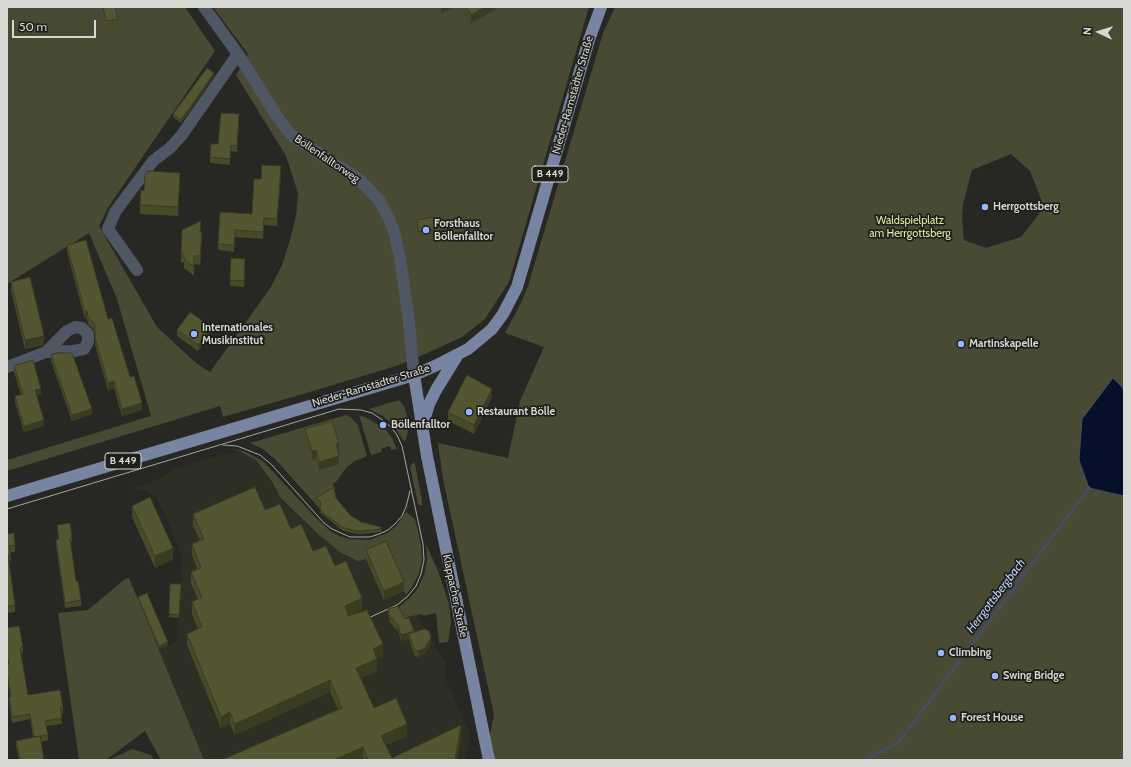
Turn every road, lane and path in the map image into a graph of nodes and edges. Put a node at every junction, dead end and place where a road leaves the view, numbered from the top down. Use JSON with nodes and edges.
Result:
{"nodes":[{"id":1,"x":204,"y":7,"type":"edge"},
{"id":2,"x":601,"y":7,"type":"edge"},
{"id":3,"x":238,"y":54,"type":"junction"},
{"id":4,"x":137,"y":270,"type":"dead end"},
{"id":5,"x":46,"y":352,"type":"dead end"},
{"id":6,"x":457,"y":356,"type":"junction"},
{"id":7,"x":7,"y":367,"type":"edge"},
{"id":8,"x":414,"y":375,"type":"junction"},
{"id":9,"x":422,"y":431,"type":"junction"},
{"id":10,"x":7,"y":496,"type":"edge"},
{"id":11,"x":489,"y":760,"type":"edge"}],
"edges":[{"from":1,"to":3,"type":"street","name":"Böllenfalltorweg"},
{"from":2,"to":6,"type":"main road","name":"Nieder-Ramstädter Straße","number":"B 449"},
{"from":3,"to":4,"type":"street"},
{"from":3,"to":8,"type":"street","name":"Böllenfalltorweg"},
{"from":5,"to":7,"type":"street"},
{"from":6,"to":8,"type":"main road","name":"Nieder-Ramstädter Straße","number":"B 449"},
{"from":6,"to":9,"type":"main road","name":"Klappacher Straße"},
{"from":8,"to":9,"type":"main road","name":"Klappacher Straße"},
{"from":8,"to":10,"type":"main road","name":"Nieder-Ramstädter Straße","number":"B 449"},
{"from":9,"to":11,"type":"main road","name":"Klappacher Straße"}]}
